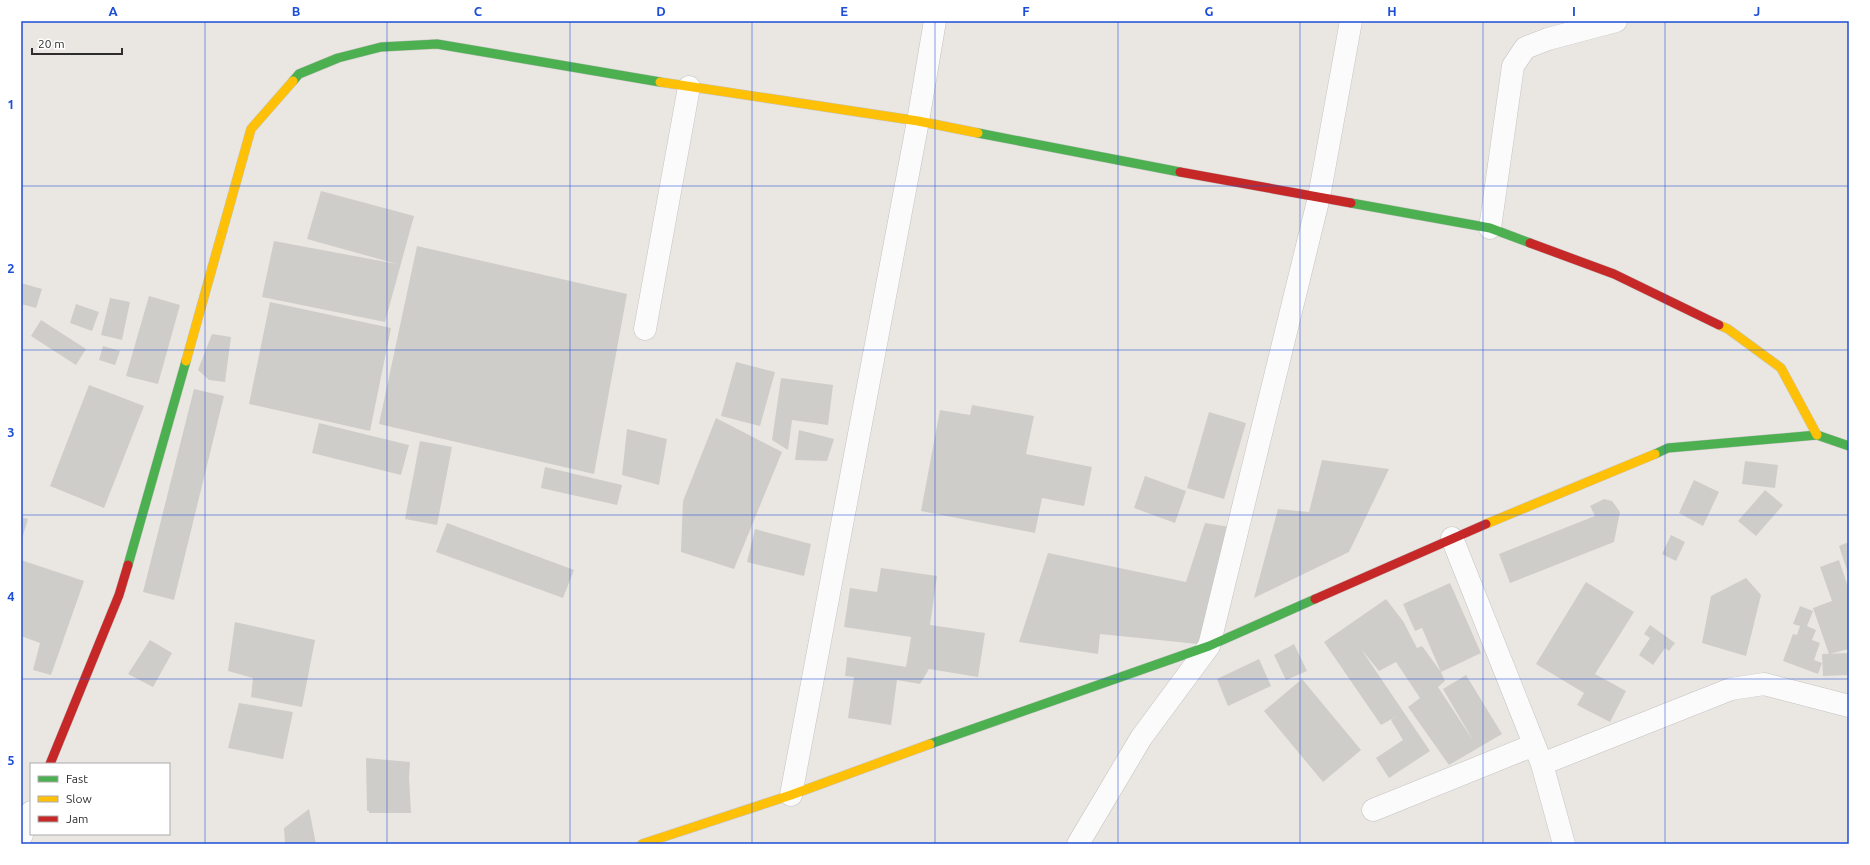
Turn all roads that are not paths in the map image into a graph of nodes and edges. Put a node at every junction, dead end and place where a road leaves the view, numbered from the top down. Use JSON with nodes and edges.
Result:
{"nodes":[{"id":1,"x":935,"y":21,"type":"edge"},
{"id":2,"x":1351,"y":21,"type":"edge"},
{"id":3,"x":1616,"y":21,"type":"edge"},
{"id":4,"x":689,"y":87,"type":"junction"},
{"id":5,"x":918,"y":121,"type":"junction"},
{"id":6,"x":1319,"y":197,"type":"junction"},
{"id":7,"x":1490,"y":228,"type":"junction"},
{"id":8,"x":645,"y":329,"type":"dead end"},
{"id":9,"x":1817,"y":435,"type":"junction"},
{"id":10,"x":1849,"y":446,"type":"edge"},
{"id":11,"x":1452,"y":538,"type":"junction"},
{"id":12,"x":1209,"y":646,"type":"junction"},
{"id":13,"x":1849,"y":706,"type":"edge"},
{"id":14,"x":1538,"y":755,"type":"junction"},
{"id":15,"x":50,"y":763,"type":"edge"},
{"id":16,"x":791,"y":795,"type":"junction"},
{"id":17,"x":1373,"y":810,"type":"dead end"},
{"id":18,"x":30,"y":814,"type":"edge"},
{"id":19,"x":21,"y":837,"type":"edge"},
{"id":20,"x":642,"y":844,"type":"edge"},
{"id":21,"x":1078,"y":844,"type":"edge"},
{"id":22,"x":1564,"y":844,"type":"edge"}],
"edges":[{"from":1,"to":5,"type":"street"},
{"from":2,"to":6,"type":"street"},
{"from":3,"to":7,"type":"street"},
{"from":4,"to":5,"type":"street"},
{"from":4,"to":8,"type":"street"},
{"from":4,"to":15,"type":"street"},
{"from":5,"to":6,"type":"street"},
{"from":5,"to":16,"type":"street"},
{"from":6,"to":7,"type":"street"},
{"from":6,"to":12,"type":"street"},
{"from":7,"to":9,"type":"street"},
{"from":9,"to":10,"type":"street"},
{"from":9,"to":11,"type":"street"},
{"from":11,"to":12,"type":"street"},
{"from":11,"to":14,"type":"street"},
{"from":12,"to":16,"type":"street"},
{"from":12,"to":21,"type":"street"},
{"from":13,"to":14,"type":"street"},
{"from":14,"to":17,"type":"street"},
{"from":14,"to":22,"type":"street"},
{"from":16,"to":20,"type":"street"},
{"from":18,"to":19,"type":"street"}]}
